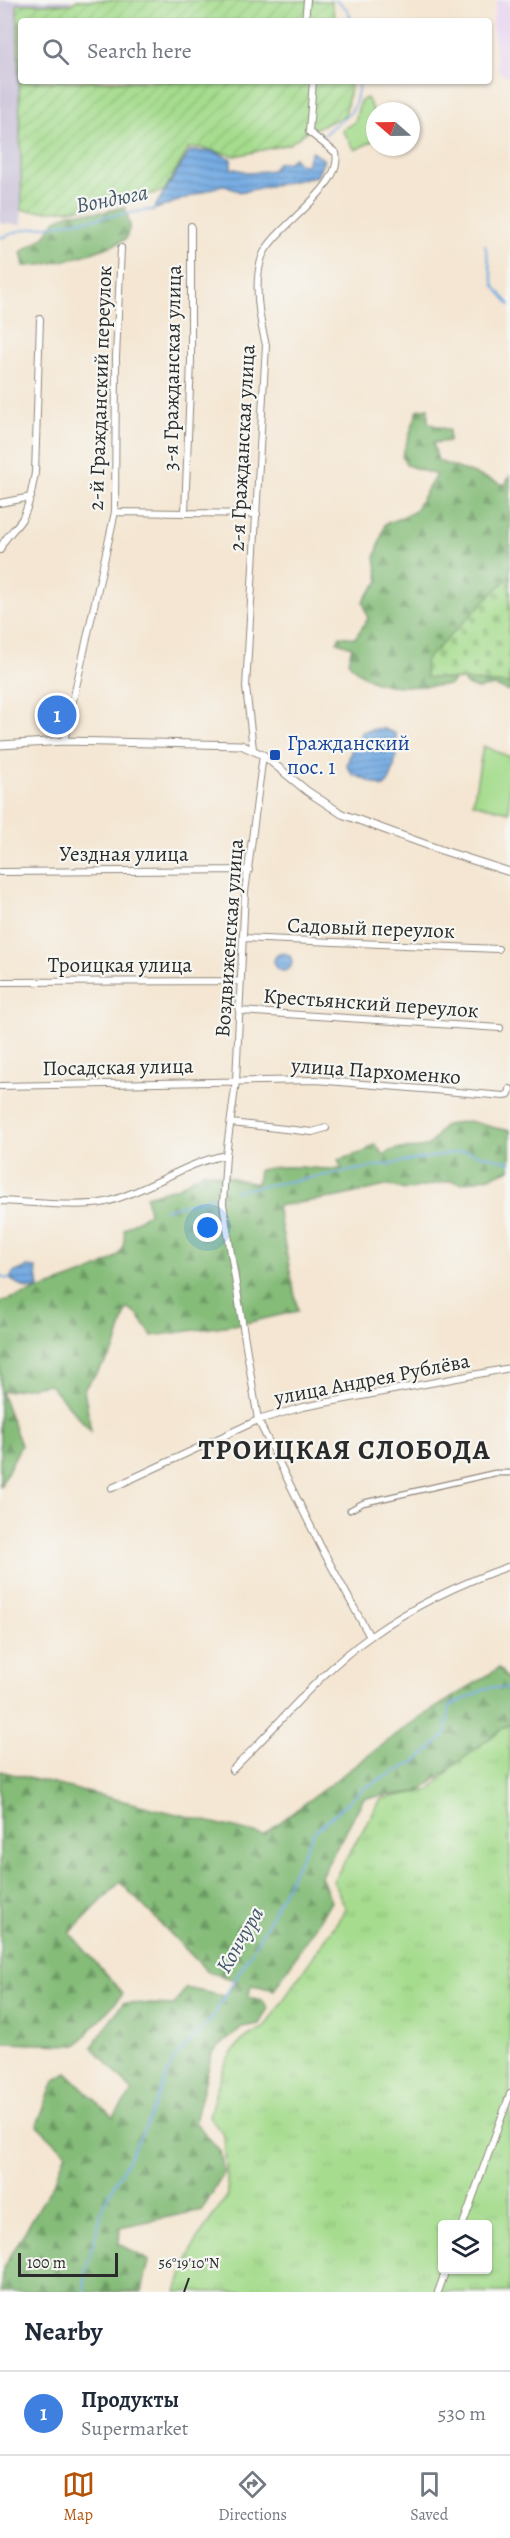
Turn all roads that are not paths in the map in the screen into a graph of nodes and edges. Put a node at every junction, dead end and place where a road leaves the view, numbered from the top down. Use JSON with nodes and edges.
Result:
{"nodes":[{"id":1,"x":307,"y":0,"type":"edge"},
{"id":2,"x":305,"y":18,"type":"edge"},
{"id":3,"x":313,"y":84,"type":"edge"},
{"id":4,"x":191,"y":226,"type":"dead end"},
{"id":5,"x":121,"y":248,"type":"dead end"},
{"id":6,"x":40,"y":319,"type":"dead end"},
{"id":7,"x":31,"y":497,"type":"junction"},
{"id":8,"x":0,"y":502,"type":"edge"},
{"id":9,"x":115,"y":512,"type":"junction"},
{"id":10,"x":185,"y":512,"type":"junction"},
{"id":11,"x":257,"y":514,"type":"junction"},
{"id":12,"x":0,"y":550,"type":"edge"},
{"id":13,"x":64,"y":741,"type":"junction"},
{"id":14,"x":0,"y":745,"type":"edge"},
{"id":15,"x":253,"y":749,"type":"junction"},
{"id":16,"x":263,"y":755,"type":"junction"},
{"id":17,"x":249,"y":870,"type":"junction"},
{"id":18,"x":0,"y":872,"type":"edge"},
{"id":19,"x":510,"y":872,"type":"edge"},
{"id":20,"x":243,"y":938,"type":"junction"},
{"id":21,"x":498,"y":949,"type":"dead end"},
{"id":22,"x":240,"y":981,"type":"junction"},
{"id":23,"x":0,"y":982,"type":"edge"},
{"id":24,"x":239,"y":1011,"type":"junction"},
{"id":25,"x":500,"y":1028,"type":"dead end"},
{"id":26,"x":236,"y":1081,"type":"junction"},
{"id":27,"x":0,"y":1086,"type":"edge"},
{"id":28,"x":510,"y":1089,"type":"edge"},
{"id":29,"x":231,"y":1123,"type":"junction"},
{"id":30,"x":326,"y":1128,"type":"dead end"},
{"id":31,"x":226,"y":1155,"type":"junction"},
{"id":32,"x":0,"y":1201,"type":"edge"},
{"id":33,"x":510,"y":1368,"type":"edge"},
{"id":34,"x":258,"y":1420,"type":"junction"},
{"id":35,"x":510,"y":1473,"type":"edge"},
{"id":36,"x":112,"y":1488,"type":"dead end"},
{"id":37,"x":350,"y":1509,"type":"dead end"},
{"id":38,"x":510,"y":1566,"type":"edge"},
{"id":39,"x":370,"y":1637,"type":"junction"},
{"id":40,"x":232,"y":1770,"type":"dead end"},
{"id":41,"x":510,"y":2094,"type":"edge"},
{"id":42,"x":464,"y":2220,"type":"edge"},
{"id":43,"x":445,"y":2274,"type":"edge"},
{"id":44,"x":438,"y":2292,"type":"edge"}],
"edges":[{"from":1,"to":2,"type":"street"},
{"from":3,"to":11,"type":"street","name":"2-я Гражданская улица"},
{"from":4,"to":10,"type":"street","name":"3-я Гражданская улица"},
{"from":5,"to":9,"type":"street","name":"2-й Гражданский переулок"},
{"from":6,"to":7,"type":"street"},
{"from":7,"to":8,"type":"street"},
{"from":7,"to":12,"type":"street"},
{"from":9,"to":10,"type":"street"},
{"from":9,"to":13,"type":"street","name":"2-й Гражданский переулок"},
{"from":10,"to":11,"type":"street"},
{"from":11,"to":15,"type":"street","name":"2-я Гражданская улица"},
{"from":13,"to":14,"type":"street"},
{"from":13,"to":15,"type":"street"},
{"from":15,"to":16,"type":"street"},
{"from":16,"to":17,"type":"street","name":"Воздвиженская улица"},
{"from":16,"to":19,"type":"street"},
{"from":17,"to":18,"type":"street","name":"Уездная улица"},
{"from":17,"to":20,"type":"street","name":"Воздвиженская улица"},
{"from":20,"to":21,"type":"street","name":"Садовый переулок"},
{"from":20,"to":22,"type":"street","name":"Воздвиженская улица"},
{"from":22,"to":23,"type":"street","name":"Троицкая улица"},
{"from":22,"to":24,"type":"street","name":"Воздвиженская улица"},
{"from":24,"to":25,"type":"street","name":"Крестьянский переулок"},
{"from":24,"to":26,"type":"street","name":"Воздвиженская улица"},
{"from":26,"to":27,"type":"street","name":"Посадская улица"},
{"from":26,"to":28,"type":"street","name":"улица Пархоменко"},
{"from":26,"to":29,"type":"street","name":"Воздвиженская улица"},
{"from":29,"to":30,"type":"street"},
{"from":29,"to":31,"type":"street","name":"Воздвиженская улица"},
{"from":31,"to":32,"type":"street"},
{"from":31,"to":34,"type":"street","name":"Воздвиженская улица"},
{"from":33,"to":34,"type":"street","name":"улица Андрея Рублёва"},
{"from":34,"to":36,"type":"street","name":"улица Андрея Рублёва"},
{"from":34,"to":39,"type":"street","name":"Воздвиженская улица"},
{"from":35,"to":37,"type":"street"},
{"from":38,"to":39,"type":"street"},
{"from":39,"to":40,"type":"street"},
{"from":41,"to":42,"type":"street"},
{"from":43,"to":44,"type":"street"}]}
